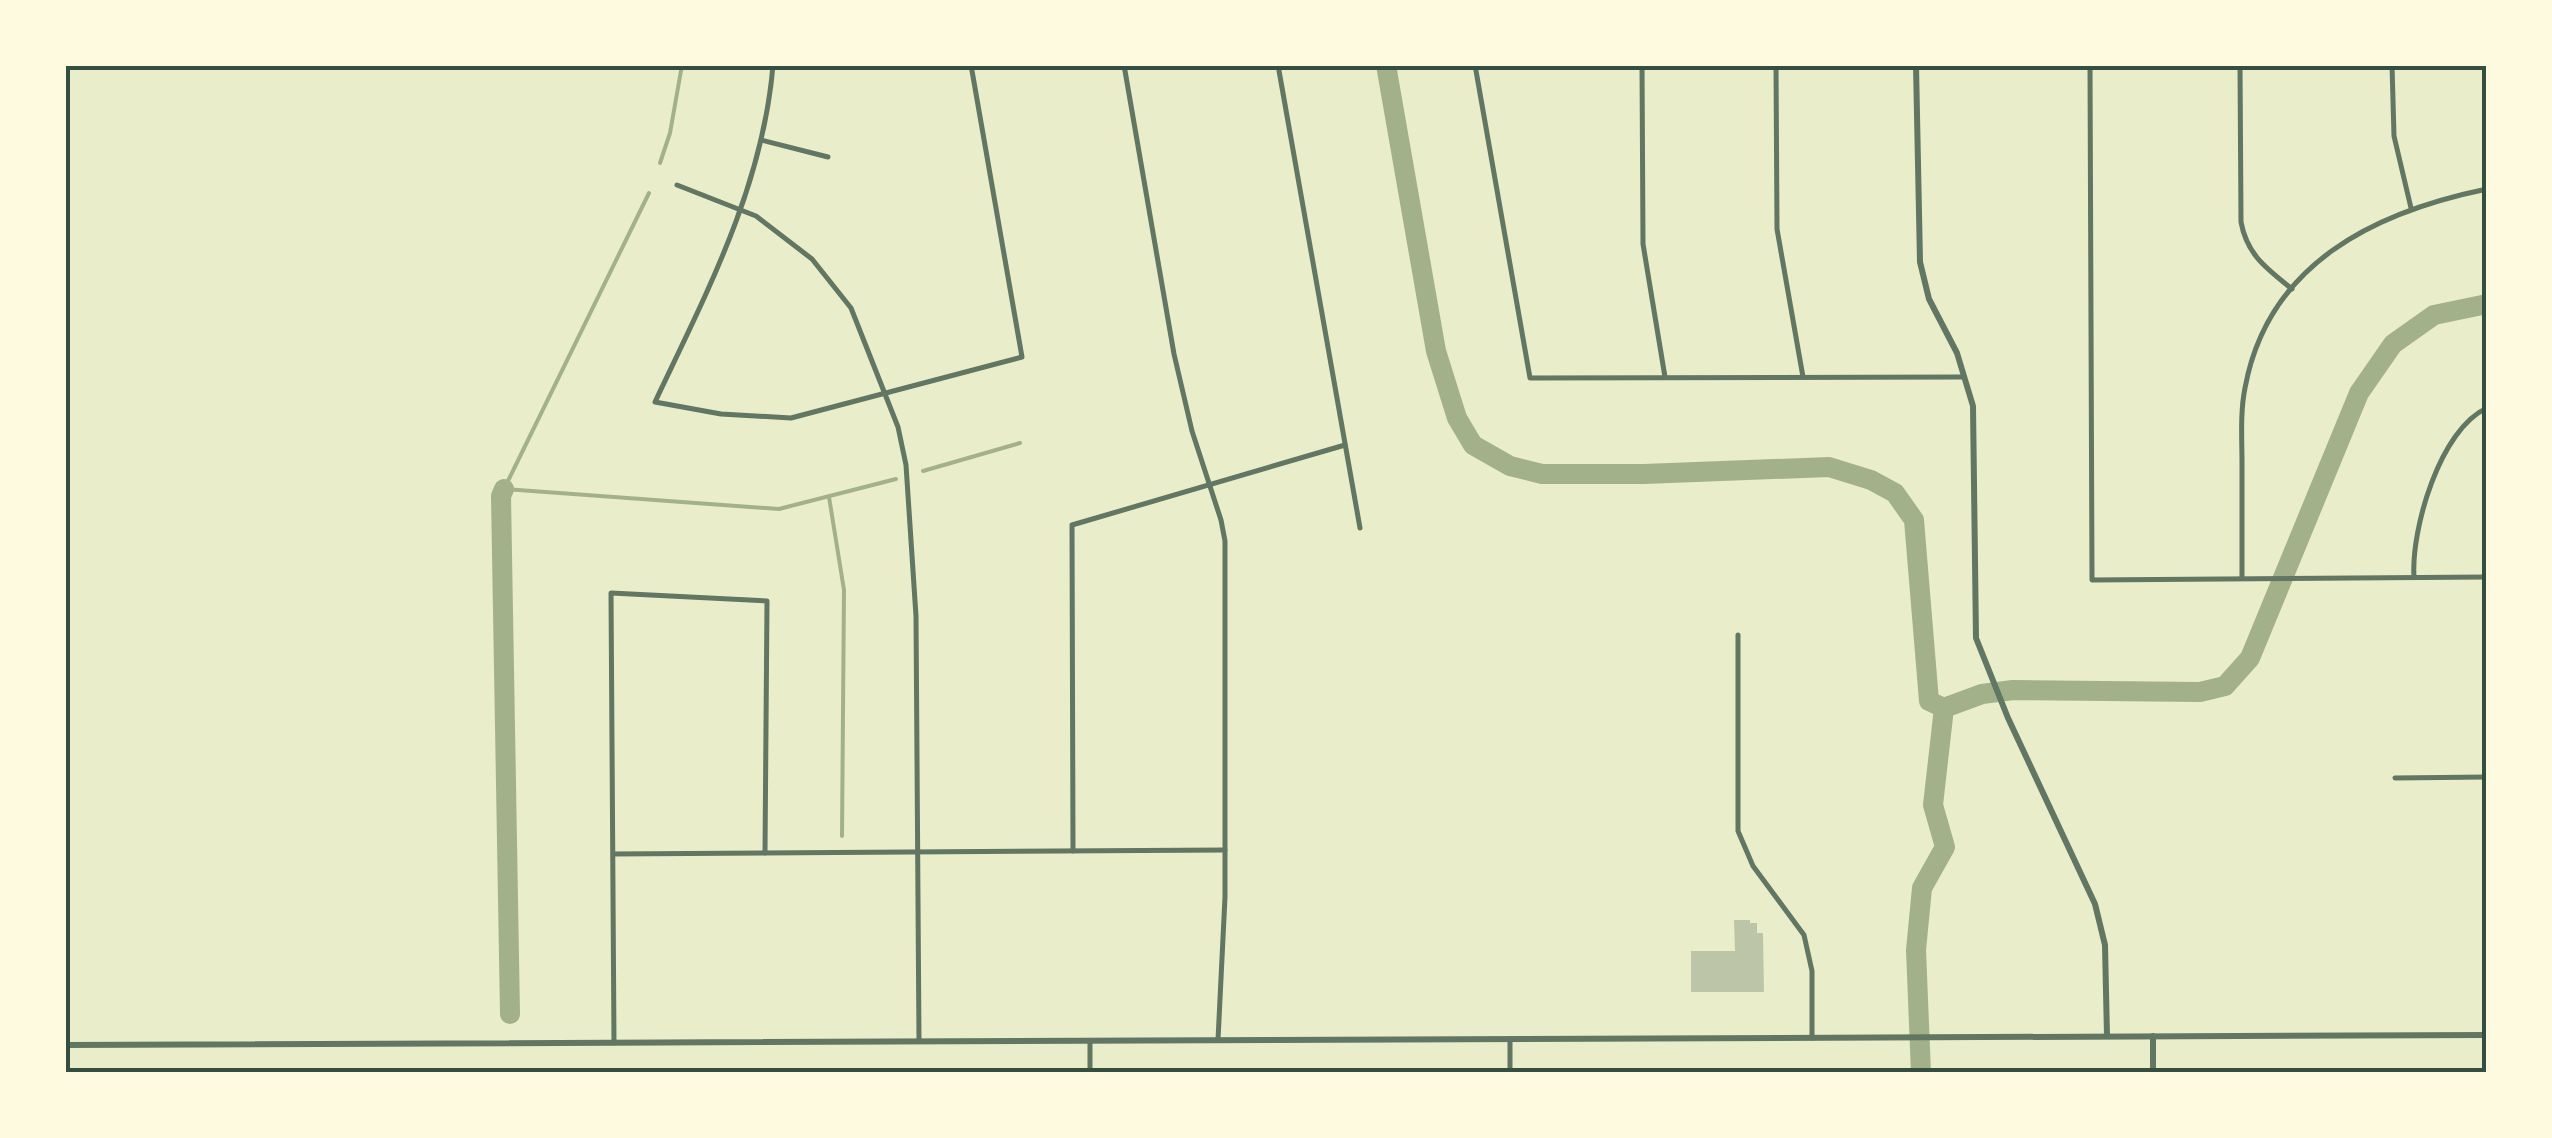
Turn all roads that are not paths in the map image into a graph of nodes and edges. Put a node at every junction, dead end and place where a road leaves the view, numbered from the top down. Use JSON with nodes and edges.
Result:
{"nodes":[{"id":1,"x":773,"y":65,"type":"edge"},
{"id":2,"x":971,"y":65,"type":"edge"},
{"id":3,"x":1124,"y":65,"type":"edge"},
{"id":4,"x":1278,"y":65,"type":"edge"},
{"id":5,"x":1474,"y":65,"type":"edge"},
{"id":6,"x":1642,"y":65,"type":"edge"},
{"id":7,"x":1776,"y":65,"type":"edge"},
{"id":8,"x":1916,"y":65,"type":"edge"},
{"id":9,"x":2090,"y":65,"type":"edge"},
{"id":10,"x":2240,"y":65,"type":"edge"},
{"id":11,"x":2392,"y":65,"type":"edge"},
{"id":12,"x":761,"y":140,"type":"junction"},
{"id":13,"x":828,"y":157,"type":"dead end"},
{"id":14,"x":676,"y":185,"type":"dead end"},
{"id":15,"x":2487,"y":189,"type":"edge"},
{"id":16,"x":2411,"y":208,"type":"junction"},
{"id":17,"x":742,"y":210,"type":"junction"},
{"id":18,"x":2292,"y":289,"type":"junction"},
{"id":19,"x":1665,"y":377,"type":"junction"},
{"id":20,"x":1803,"y":377,"type":"junction"},
{"id":21,"x":1966,"y":377,"type":"junction"},
{"id":22,"x":886,"y":393,"type":"junction"},
{"id":23,"x":2487,"y":408,"type":"edge"},
{"id":24,"x":1345,"y":446,"type":"junction"},
{"id":25,"x":1208,"y":486,"type":"junction"},
{"id":26,"x":1360,"y":528,"type":"dead end"},
{"id":27,"x":2414,"y":577,"type":"junction"},
{"id":28,"x":2487,"y":577,"type":"edge"},
{"id":29,"x":2242,"y":578,"type":"junction"},
{"id":30,"x":1738,"y":635,"type":"dead end"},
{"id":31,"x":2394,"y":778,"type":"dead end"},
{"id":32,"x":2487,"y":778,"type":"edge"},
{"id":33,"x":1225,"y":850,"type":"junction"},
{"id":34,"x":918,"y":851,"type":"junction"},
{"id":35,"x":1073,"y":851,"type":"junction"},
{"id":36,"x":766,"y":853,"type":"junction"},
{"id":37,"x":613,"y":854,"type":"junction"},
{"id":38,"x":2487,"y":1035,"type":"edge"},
{"id":39,"x":2107,"y":1036,"type":"junction"},
{"id":40,"x":2152,"y":1036,"type":"junction"},
{"id":41,"x":1812,"y":1038,"type":"junction"},
{"id":42,"x":1510,"y":1039,"type":"junction"},
{"id":43,"x":1090,"y":1042,"type":"junction"},
{"id":44,"x":1218,"y":1042,"type":"junction"},
{"id":45,"x":919,"y":1043,"type":"junction"},
{"id":46,"x":614,"y":1044,"type":"junction"},
{"id":47,"x":65,"y":1045,"type":"edge"},
{"id":48,"x":1090,"y":1073,"type":"edge"},
{"id":49,"x":1510,"y":1073,"type":"edge"},
{"id":50,"x":2153,"y":1073,"type":"edge"}],
"edges":[{"from":1,"to":12,"type":"street"},
{"from":2,"to":22,"type":"street"},
{"from":3,"to":25,"type":"street"},
{"from":4,"to":24,"type":"street"},
{"from":5,"to":19,"type":"street"},
{"from":6,"to":19,"type":"street"},
{"from":7,"to":20,"type":"street"},
{"from":8,"to":21,"type":"street"},
{"from":9,"to":29,"type":"street"},
{"from":10,"to":18,"type":"street"},
{"from":11,"to":16,"type":"street"},
{"from":12,"to":13,"type":"street"},
{"from":12,"to":17,"type":"street"},
{"from":14,"to":17,"type":"street"},
{"from":15,"to":16,"type":"street"},
{"from":16,"to":18,"type":"street"},
{"from":17,"to":22,"type":"street"},
{"from":17,"to":22,"type":"street"},
{"from":18,"to":29,"type":"street"},
{"from":19,"to":20,"type":"street"},
{"from":20,"to":21,"type":"street"},
{"from":21,"to":39,"type":"street"},
{"from":22,"to":34,"type":"street"},
{"from":23,"to":27,"type":"street"},
{"from":24,"to":25,"type":"street"},
{"from":24,"to":26,"type":"street"},
{"from":25,"to":33,"type":"street"},
{"from":25,"to":35,"type":"street"},
{"from":27,"to":28,"type":"street"},
{"from":27,"to":29,"type":"street"},
{"from":30,"to":41,"type":"street"},
{"from":31,"to":32,"type":"street"},
{"from":33,"to":35,"type":"street"},
{"from":33,"to":44,"type":"street"},
{"from":34,"to":35,"type":"street"},
{"from":34,"to":36,"type":"street"},
{"from":34,"to":45,"type":"street"},
{"from":36,"to":37,"type":"street"},
{"from":36,"to":37,"type":"street"},
{"from":37,"to":46,"type":"street"},
{"from":38,"to":40,"type":"street"},
{"from":39,"to":40,"type":"street"},
{"from":39,"to":41,"type":"street"},
{"from":40,"to":50,"type":"street"},
{"from":41,"to":42,"type":"street"},
{"from":42,"to":44,"type":"street"},
{"from":42,"to":49,"type":"street"},
{"from":43,"to":44,"type":"street"},
{"from":43,"to":45,"type":"street"},
{"from":43,"to":48,"type":"street"},
{"from":45,"to":46,"type":"street"},
{"from":46,"to":47,"type":"street"}]}
